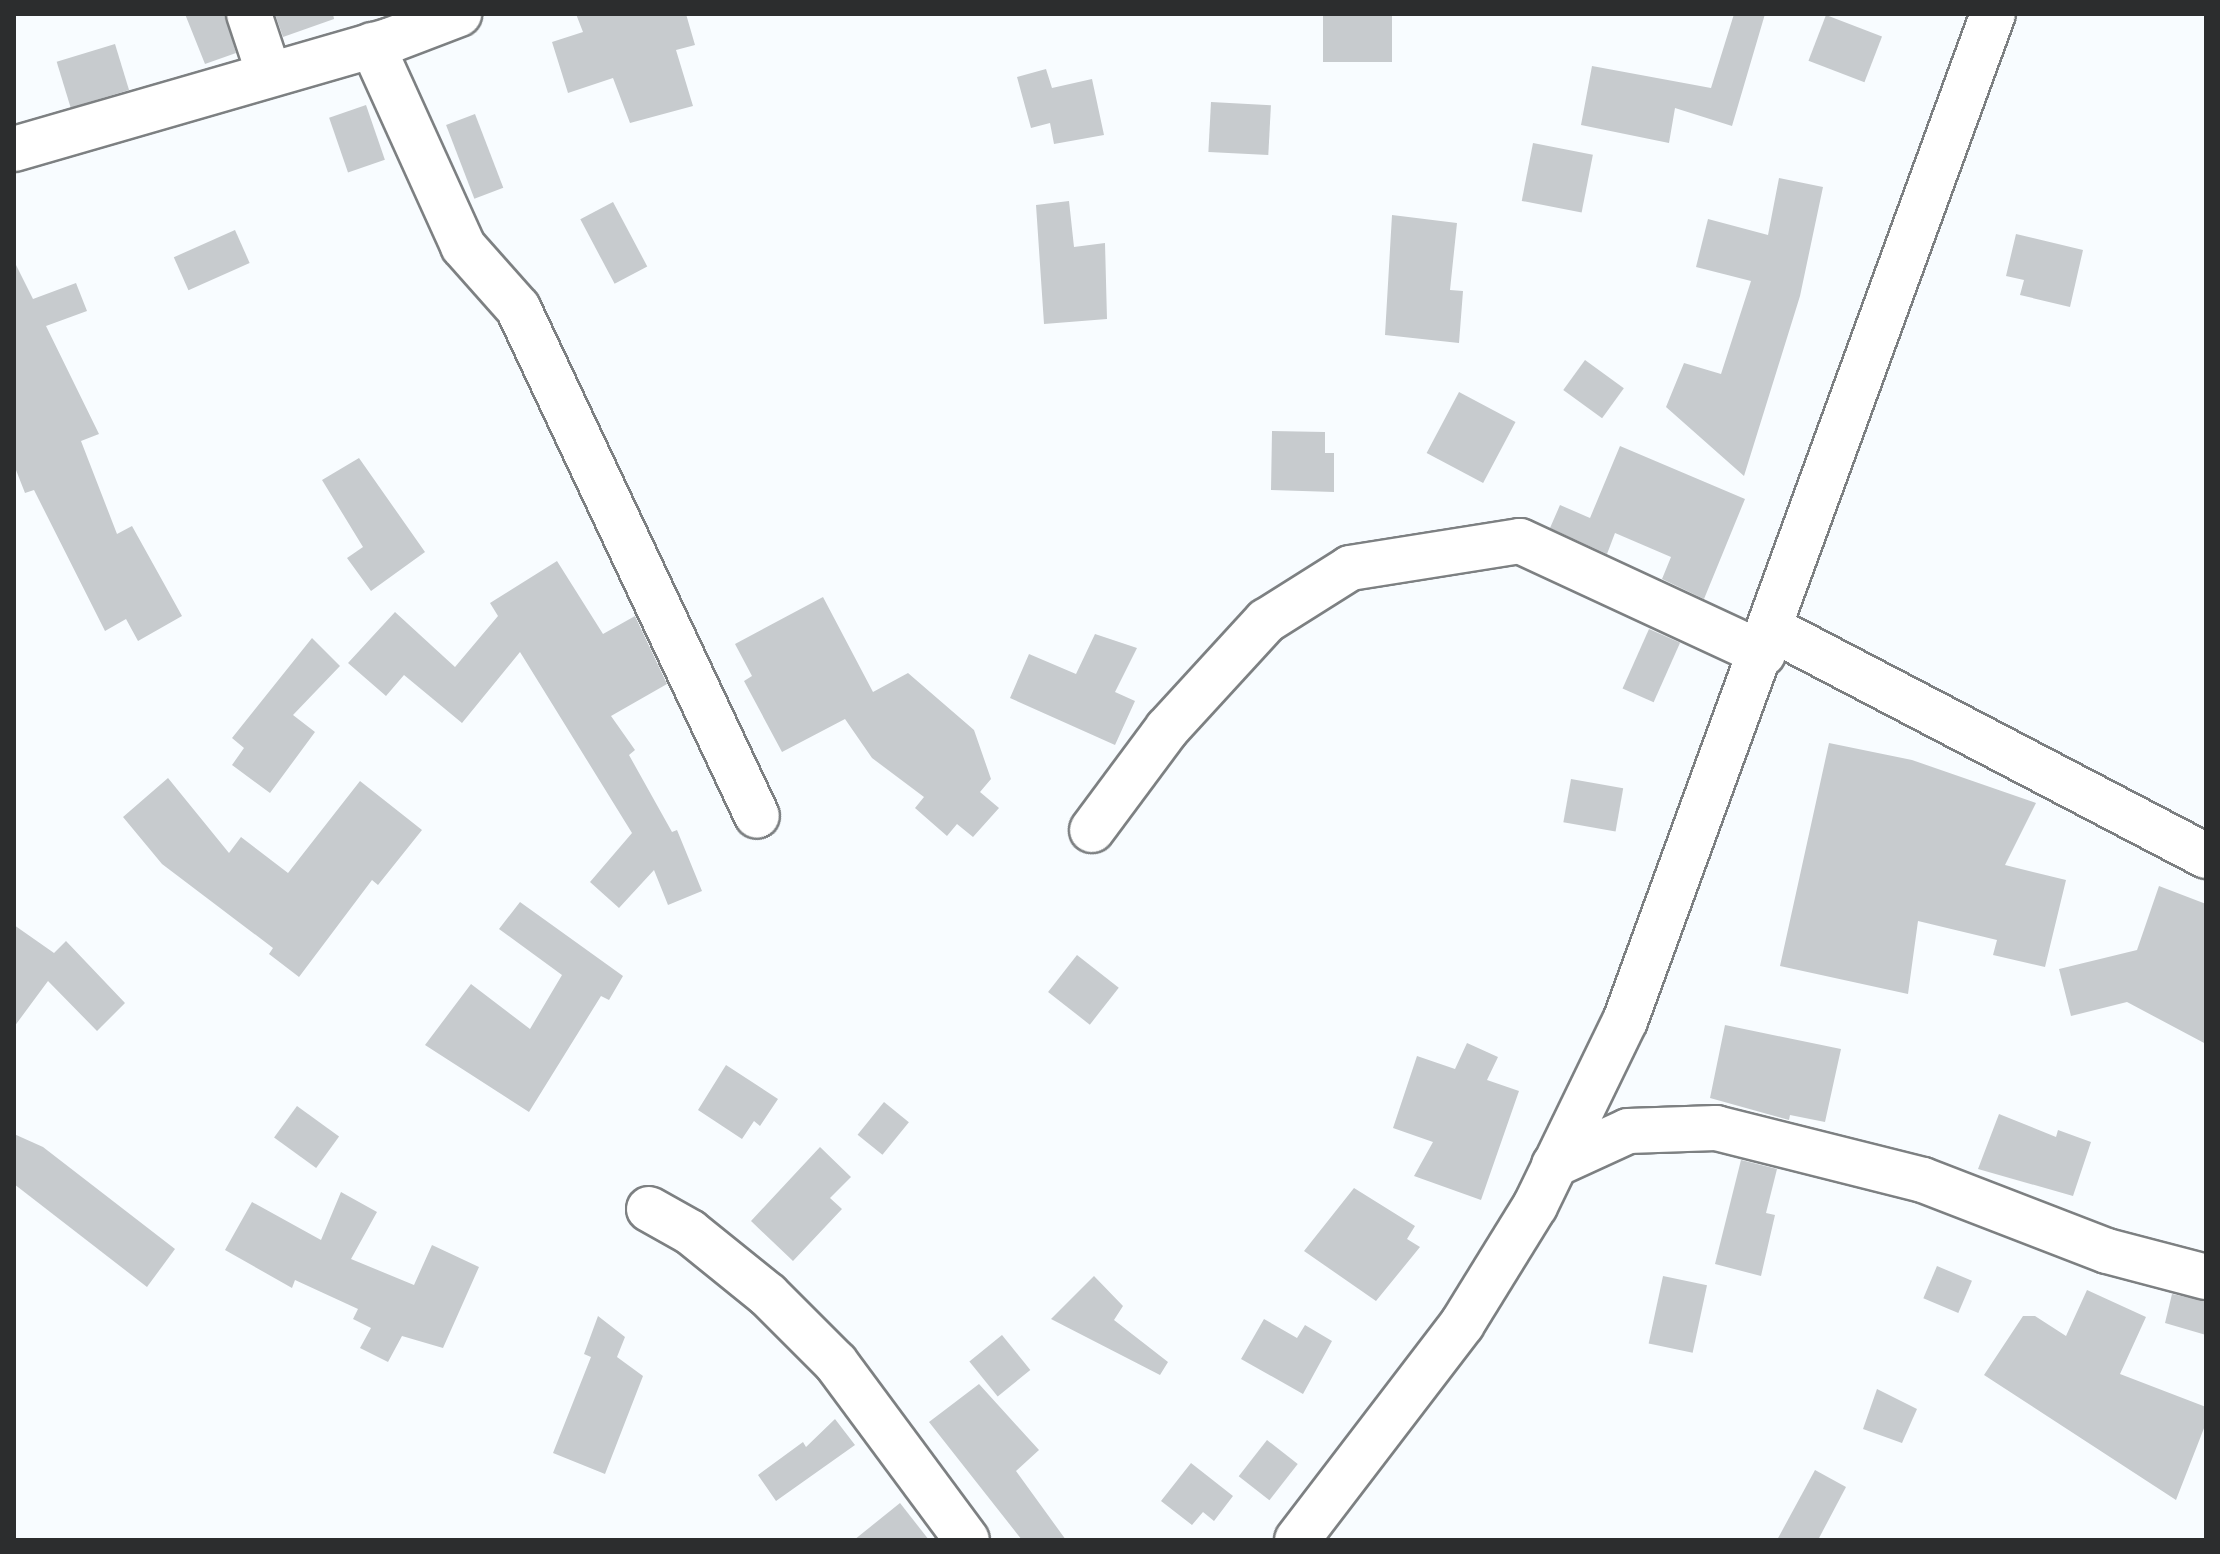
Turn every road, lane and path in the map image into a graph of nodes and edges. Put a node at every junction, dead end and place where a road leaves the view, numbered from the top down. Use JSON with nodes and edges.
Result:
{"nodes":[{"id":1,"x":249,"y":14,"type":"edge"},
{"id":2,"x":459,"y":14,"type":"edge"},
{"id":3,"x":1993,"y":14,"type":"edge"},
{"id":4,"x":372,"y":45,"type":"junction"},
{"id":5,"x":269,"y":74,"type":"junction"},
{"id":6,"x":14,"y":149,"type":"edge"},
{"id":7,"x":1768,"y":641,"type":"junction"},
{"id":8,"x":757,"y":816,"type":"dead end"},
{"id":9,"x":1092,"y":830,"type":"dead end"},
{"id":10,"x":2206,"y":856,"type":"edge"},
{"id":11,"x":1554,"y":1165,"type":"junction"},
{"id":12,"x":649,"y":1209,"type":"dead end"},
{"id":13,"x":2206,"y":1277,"type":"edge"},
{"id":14,"x":967,"y":1540,"type":"edge"},
{"id":15,"x":1297,"y":1540,"type":"edge"}],
"edges":[{"from":1,"to":5,"type":"street"},
{"from":2,"to":4,"type":"street"},
{"from":3,"to":7,"type":"street"},
{"from":4,"to":5,"type":"street"},
{"from":4,"to":8,"type":"street"},
{"from":5,"to":6,"type":"street"},
{"from":7,"to":9,"type":"street"},
{"from":7,"to":10,"type":"street"},
{"from":7,"to":11,"type":"street"},
{"from":11,"to":13,"type":"street"},
{"from":11,"to":15,"type":"street"},
{"from":12,"to":14,"type":"street"}]}
